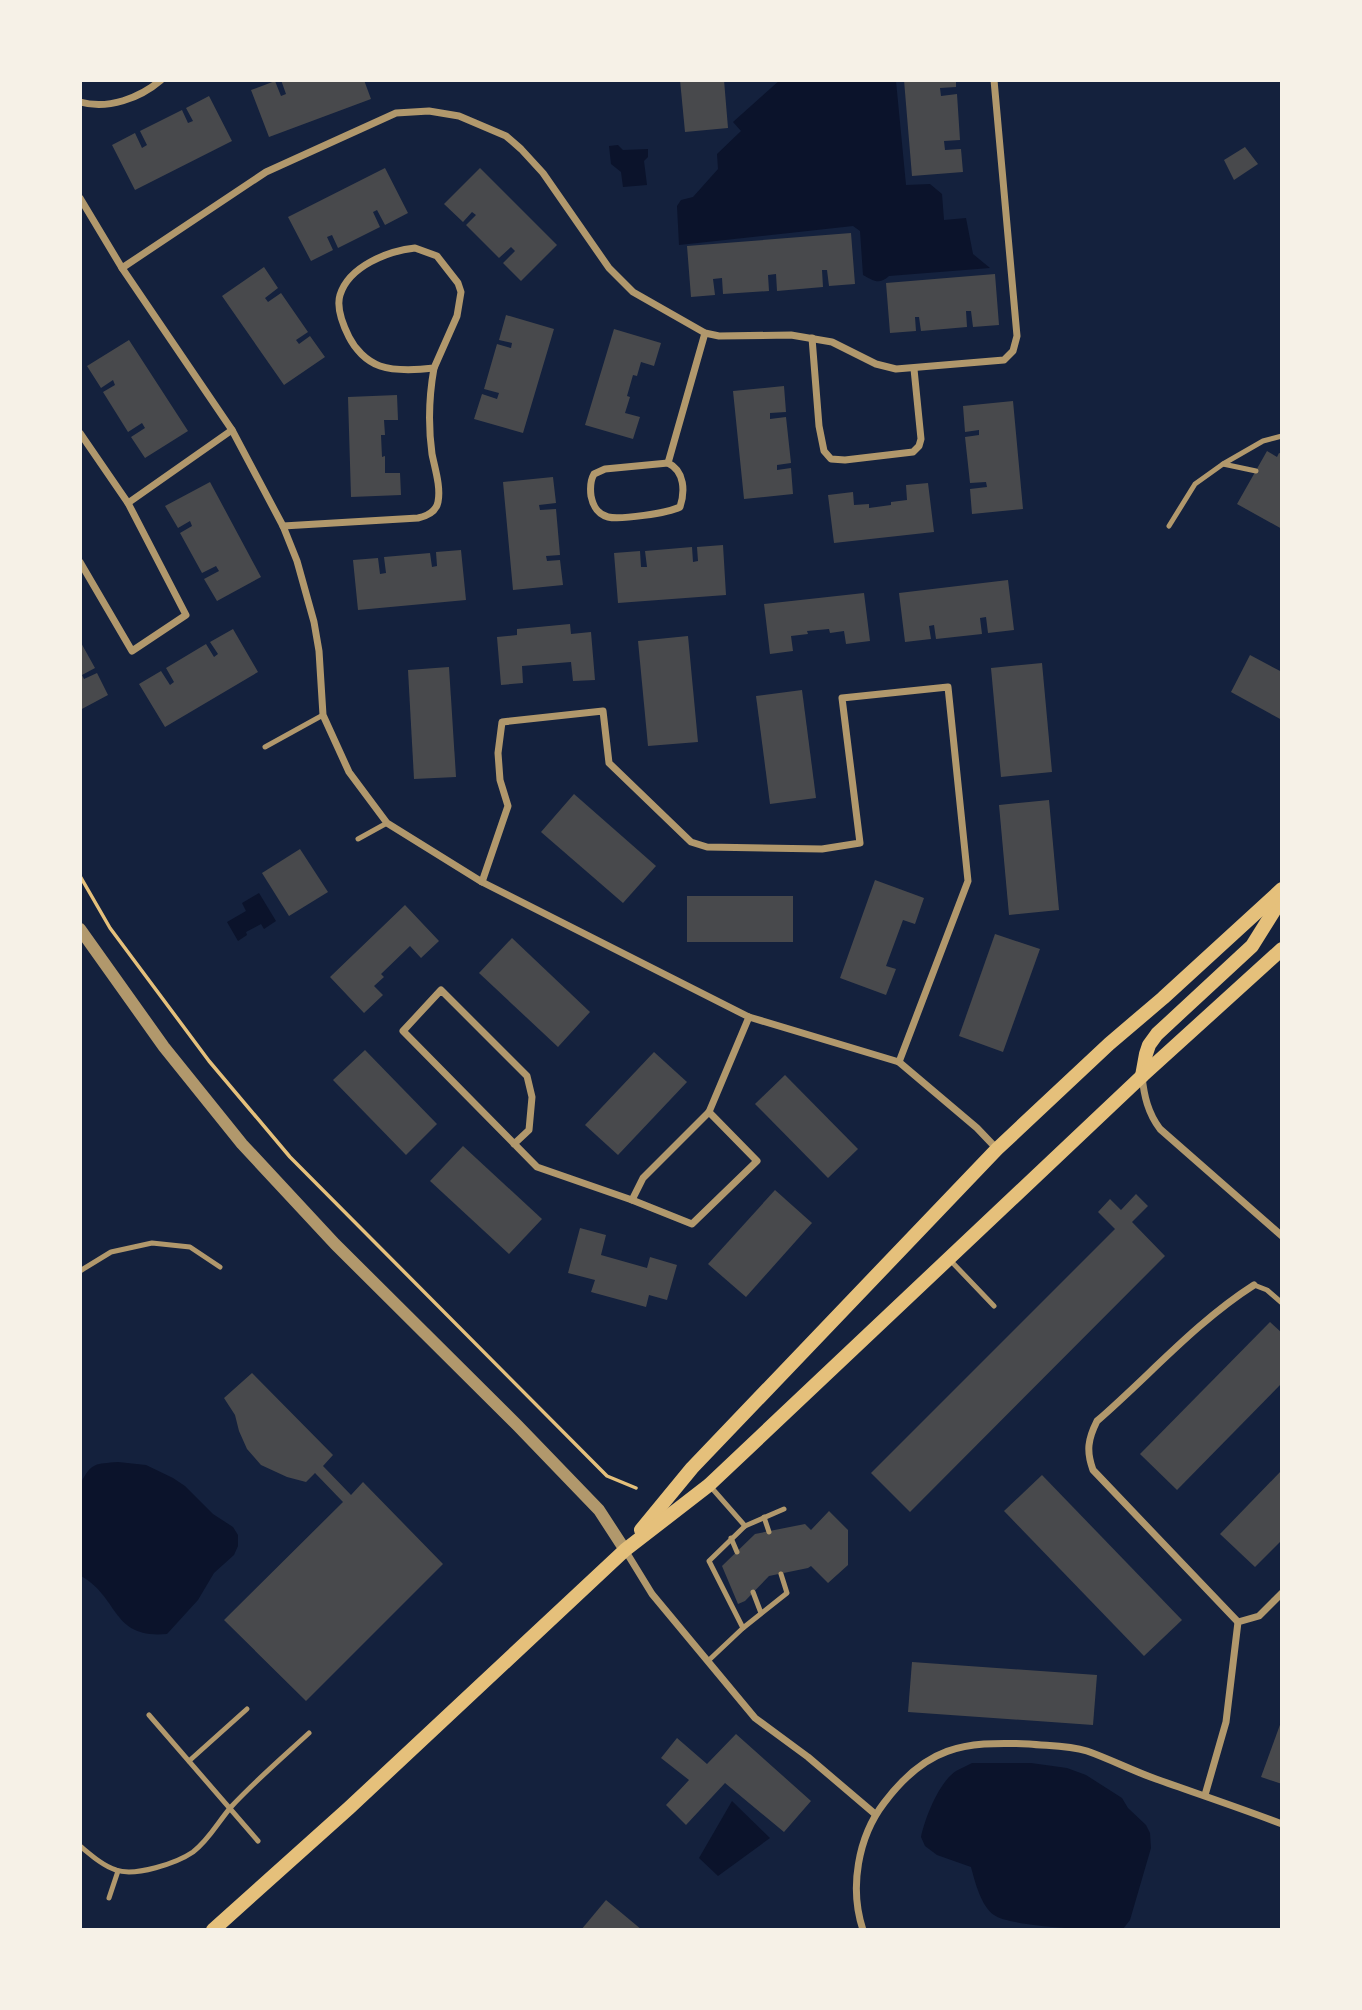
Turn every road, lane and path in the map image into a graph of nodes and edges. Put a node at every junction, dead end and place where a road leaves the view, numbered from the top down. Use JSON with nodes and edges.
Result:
{"nodes":[{"id":1,"x":161,"y":80,"type":"edge"},
{"id":2,"x":994,"y":80,"type":"edge"},
{"id":3,"x":80,"y":102,"type":"edge"},
{"id":4,"x":80,"y":198,"type":"edge"},
{"id":5,"x":122,"y":268,"type":"junction"},
{"id":6,"x":705,"y":333,"type":"junction"},
{"id":7,"x":812,"y":338,"type":"junction"},
{"id":8,"x":434,"y":368,"type":"junction"},
{"id":9,"x":914,"y":369,"type":"junction"},
{"id":10,"x":232,"y":430,"type":"junction"},
{"id":11,"x":80,"y":433,"type":"edge"},
{"id":12,"x":1282,"y":436,"type":"edge"},
{"id":13,"x":668,"y":463,"type":"junction"},
{"id":14,"x":1223,"y":464,"type":"junction"},
{"id":15,"x":1256,"y":471,"type":"dead end"},
{"id":16,"x":128,"y":503,"type":"junction"},
{"id":17,"x":283,"y":526,"type":"junction"},
{"id":18,"x":1169,"y":526,"type":"dead end"},
{"id":19,"x":80,"y":562,"type":"edge"},
{"id":20,"x":323,"y":715,"type":"junction"},
{"id":21,"x":265,"y":747,"type":"dead end"},
{"id":22,"x":387,"y":823,"type":"junction"},
{"id":23,"x":358,"y":839,"type":"dead end"},
{"id":24,"x":80,"y":876,"type":"edge"},
{"id":25,"x":482,"y":882,"type":"junction"},
{"id":26,"x":1282,"y":889,"type":"edge"},
{"id":27,"x":1282,"y":898,"type":"edge"},
{"id":28,"x":80,"y":929,"type":"edge"},
{"id":29,"x":1282,"y":948,"type":"edge"},
{"id":30,"x":748,"y":1017,"type":"junction"},
{"id":31,"x":899,"y":1062,"type":"junction"},
{"id":32,"x":1142,"y":1076,"type":"junction"},
{"id":33,"x":709,"y":1112,"type":"junction"},
{"id":34,"x":514,"y":1144,"type":"junction"},
{"id":35,"x":998,"y":1149,"type":"junction"},
{"id":36,"x":632,"y":1200,"type":"junction"},
{"id":37,"x":1282,"y":1236,"type":"edge"},
{"id":38,"x":949,"y":1259,"type":"junction"},
{"id":39,"x":220,"y":1267,"type":"dead end"},
{"id":40,"x":80,"y":1271,"type":"edge"},
{"id":41,"x":1254,"y":1285,"type":"joint"},
{"id":42,"x":1282,"y":1303,"type":"edge"},
{"id":43,"x":994,"y":1306,"type":"dead end"},
{"id":44,"x":709,"y":1485,"type":"junction"},
{"id":45,"x":636,"y":1488,"type":"dead end"},
{"id":46,"x":784,"y":1509,"type":"dead end"},
{"id":47,"x":764,"y":1517,"type":"junction"},
{"id":48,"x":745,"y":1526,"type":"junction"},
{"id":49,"x":769,"y":1531,"type":"dead end"},
{"id":50,"x":731,"y":1538,"type":"junction"},
{"id":51,"x":625,"y":1550,"type":"junction"},
{"id":52,"x":737,"y":1552,"type":"dead end"},
{"id":53,"x":781,"y":1574,"type":"dead end"},
{"id":54,"x":754,"y":1592,"type":"dead end"},
{"id":55,"x":1282,"y":1593,"type":"edge"},
{"id":56,"x":761,"y":1613,"type":"junction"},
{"id":57,"x":1238,"y":1622,"type":"junction"},
{"id":58,"x":743,"y":1628,"type":"junction"},
{"id":59,"x":708,"y":1661,"type":"junction"},
{"id":60,"x":247,"y":1709,"type":"dead end"},
{"id":61,"x":149,"y":1714,"type":"dead end"},
{"id":62,"x":309,"y":1732,"type":"dead end"},
{"id":63,"x":189,"y":1761,"type":"junction"},
{"id":64,"x":1205,"y":1795,"type":"junction"},
{"id":65,"x":230,"y":1808,"type":"junction"},
{"id":66,"x":875,"y":1814,"type":"junction"},
{"id":67,"x":1282,"y":1824,"type":"edge"},
{"id":68,"x":258,"y":1841,"type":"dead end"},
{"id":69,"x":80,"y":1846,"type":"edge"},
{"id":70,"x":118,"y":1871,"type":"junction"},
{"id":71,"x":108,"y":1898,"type":"dead end"},
{"id":72,"x":213,"y":1930,"type":"edge"},
{"id":73,"x":863,"y":1930,"type":"edge"}],
"edges":[{"from":1,"to":3,"type":"street"},
{"from":2,"to":9,"type":"street"},
{"from":4,"to":5,"type":"street"},
{"from":5,"to":6,"type":"street"},
{"from":5,"to":10,"type":"street"},
{"from":6,"to":7,"type":"street"},
{"from":6,"to":13,"type":"street"},
{"from":7,"to":9,"type":"street"},
{"from":7,"to":9,"type":"street"},
{"from":8,"to":8,"type":"street"},
{"from":8,"to":17,"type":"street"},
{"from":10,"to":16,"type":"street"},
{"from":10,"to":17,"type":"street"},
{"from":11,"to":16,"type":"street"},
{"from":12,"to":14,"type":"lane"},
{"from":13,"to":13,"type":"street"},
{"from":14,"to":15,"type":"lane"},
{"from":14,"to":18,"type":"lane"},
{"from":16,"to":19,"type":"street"},
{"from":17,"to":20,"type":"street"},
{"from":20,"to":21,"type":"lane"},
{"from":20,"to":22,"type":"street"},
{"from":22,"to":23,"type":"lane"},
{"from":22,"to":25,"type":"street"},
{"from":24,"to":45,"type":"path"},
{"from":25,"to":30,"type":"street"},
{"from":25,"to":31,"type":"street"},
{"from":26,"to":35,"type":"main road"},
{"from":27,"to":32,"type":"main road"},
{"from":28,"to":51,"type":"street"},
{"from":29,"to":32,"type":"main road"},
{"from":30,"to":31,"type":"street"},
{"from":30,"to":33,"type":"street"},
{"from":31,"to":35,"type":"street"},
{"from":32,"to":37,"type":"street"},
{"from":32,"to":38,"type":"main road"},
{"from":33,"to":36,"type":"street"},
{"from":33,"to":36,"type":"street"},
{"from":34,"to":34,"type":"street"},
{"from":34,"to":36,"type":"street"},
{"from":35,"to":51,"type":"main road"},
{"from":38,"to":43,"type":"lane"},
{"from":38,"to":44,"type":"main road"},
{"from":39,"to":40,"type":"lane"},
{"from":41,"to":42,"type":"lane"},
{"from":41,"to":57,"type":"street"},
{"from":44,"to":48,"type":"lane"},
{"from":44,"to":51,"type":"main road"},
{"from":46,"to":47,"type":"lane"},
{"from":47,"to":48,"type":"lane"},
{"from":47,"to":49,"type":"lane"},
{"from":48,"to":50,"type":"lane"},
{"from":50,"to":52,"type":"lane"},
{"from":50,"to":58,"type":"lane"},
{"from":51,"to":59,"type":"street"},
{"from":51,"to":72,"type":"main road"},
{"from":53,"to":56,"type":"lane"},
{"from":54,"to":56,"type":"lane"},
{"from":55,"to":57,"type":"street"},
{"from":56,"to":58,"type":"lane"},
{"from":57,"to":64,"type":"street"},
{"from":58,"to":59,"type":"lane"},
{"from":59,"to":66,"type":"street"},
{"from":60,"to":63,"type":"lane"},
{"from":61,"to":63,"type":"lane"},
{"from":62,"to":65,"type":"lane"},
{"from":63,"to":65,"type":"lane"},
{"from":64,"to":66,"type":"street"},
{"from":64,"to":67,"type":"street"},
{"from":65,"to":68,"type":"lane"},
{"from":65,"to":70,"type":"lane"},
{"from":66,"to":73,"type":"street"},
{"from":69,"to":70,"type":"lane"},
{"from":70,"to":71,"type":"lane"}]}
